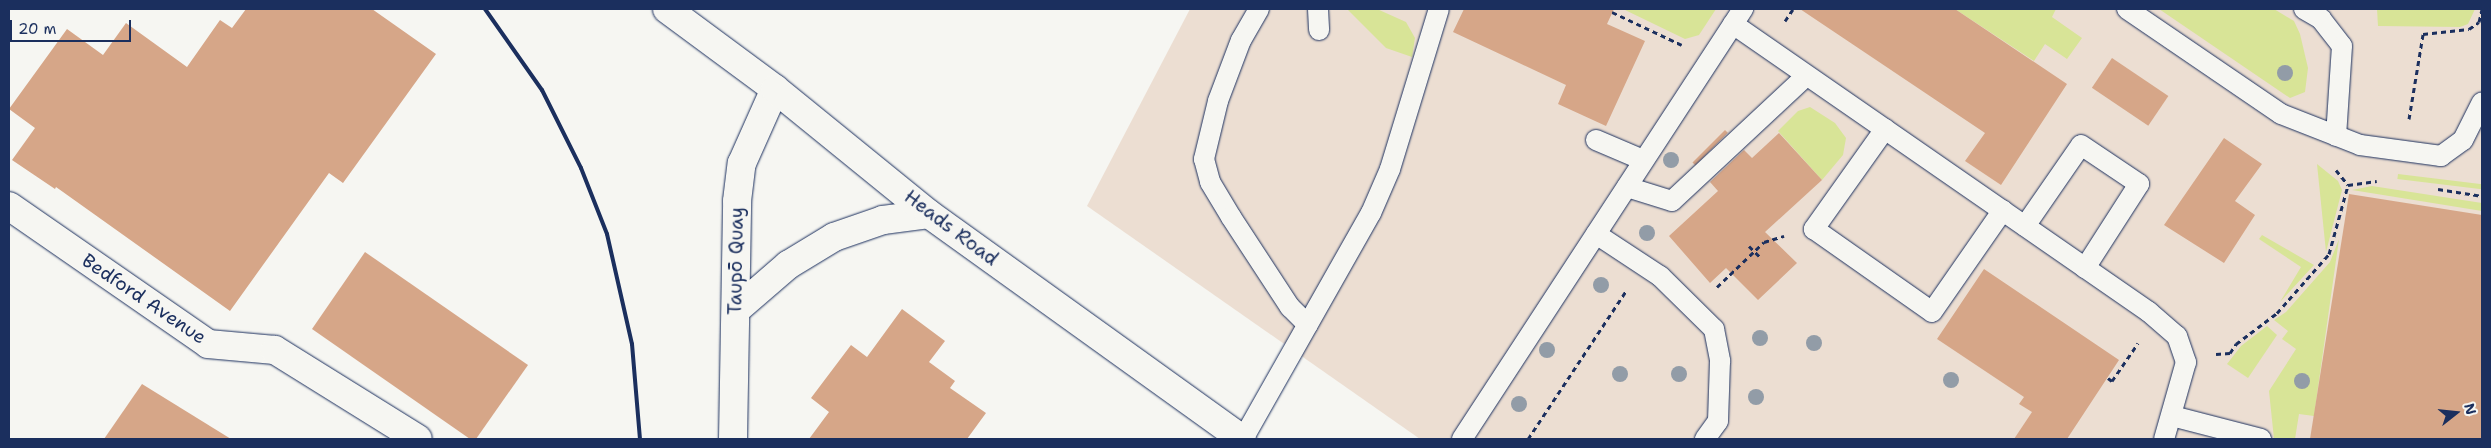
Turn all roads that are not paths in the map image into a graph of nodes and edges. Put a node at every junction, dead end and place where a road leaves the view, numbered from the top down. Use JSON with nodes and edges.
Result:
{"nodes":[{"id":1,"x":667,"y":9,"type":"edge"},
{"id":2,"x":1259,"y":9,"type":"edge"},
{"id":3,"x":1318,"y":9,"type":"edge"},
{"id":4,"x":1439,"y":9,"type":"edge"},
{"id":5,"x":2127,"y":9,"type":"edge"},
{"id":6,"x":2304,"y":9,"type":"edge"},
{"id":7,"x":1738,"y":16,"type":"edge"},
{"id":8,"x":1319,"y":30,"type":"dead end"},
{"id":9,"x":1806,"y":76,"type":"junction"},
{"id":10,"x":774,"y":89,"type":"junction"},
{"id":11,"x":2482,"y":102,"type":"edge"},
{"id":12,"x":1885,"y":129,"type":"junction"},
{"id":13,"x":2336,"y":136,"type":"junction"},
{"id":14,"x":1596,"y":140,"type":"dead end"},
{"id":15,"x":1643,"y":160,"type":"junction"},
{"id":16,"x":1627,"y":187,"type":"junction"},
{"id":17,"x":9,"y":206,"type":"edge"},
{"id":18,"x":2003,"y":210,"type":"junction"},
{"id":19,"x":929,"y":214,"type":"junction"},
{"id":20,"x":2025,"y":226,"type":"junction"},
{"id":21,"x":1596,"y":234,"type":"junction"},
{"id":22,"x":2085,"y":268,"type":"junction"},
{"id":23,"x":736,"y":310,"type":"junction"},
{"id":24,"x":1308,"y":325,"type":"junction"},
{"id":25,"x":2172,"y":416,"type":"junction"},
{"id":26,"x":418,"y":439,"type":"edge"},
{"id":27,"x":732,"y":439,"type":"edge"},
{"id":28,"x":1242,"y":439,"type":"edge"},
{"id":29,"x":1462,"y":439,"type":"edge"},
{"id":30,"x":1705,"y":439,"type":"edge"},
{"id":31,"x":2164,"y":439,"type":"edge"},
{"id":32,"x":2261,"y":439,"type":"edge"}],
"edges":[{"from":1,"to":10,"type":"street","name":"Heads Road"},
{"from":2,"to":24,"type":"lane"},
{"from":3,"to":8,"type":"lane"},
{"from":4,"to":24,"type":"lane"},
{"from":5,"to":13,"type":"lane"},
{"from":6,"to":13,"type":"lane"},
{"from":7,"to":9,"type":"lane"},
{"from":7,"to":15,"type":"lane"},
{"from":9,"to":12,"type":"lane"},
{"from":9,"to":16,"type":"lane"},
{"from":10,"to":19,"type":"street","name":"Heads Road"},
{"from":10,"to":23,"type":"street","name":"Taupō Quay"},
{"from":11,"to":13,"type":"lane"},
{"from":12,"to":18,"type":"lane"},
{"from":12,"to":18,"type":"lane"},
{"from":14,"to":15,"type":"lane"},
{"from":15,"to":16,"type":"lane"},
{"from":16,"to":21,"type":"lane"},
{"from":17,"to":26,"type":"street","name":"Bedford Avenue"},
{"from":18,"to":20,"type":"lane"},
{"from":19,"to":23,"type":"street"},
{"from":19,"to":28,"type":"street","name":"Heads Road"},
{"from":20,"to":22,"type":"lane"},
{"from":20,"to":22,"type":"lane"},
{"from":21,"to":29,"type":"lane"},
{"from":21,"to":30,"type":"lane"},
{"from":22,"to":25,"type":"lane"},
{"from":23,"to":27,"type":"street","name":"Taupō Quay"},
{"from":24,"to":28,"type":"lane"},
{"from":25,"to":31,"type":"lane"},
{"from":25,"to":32,"type":"lane"}]}
